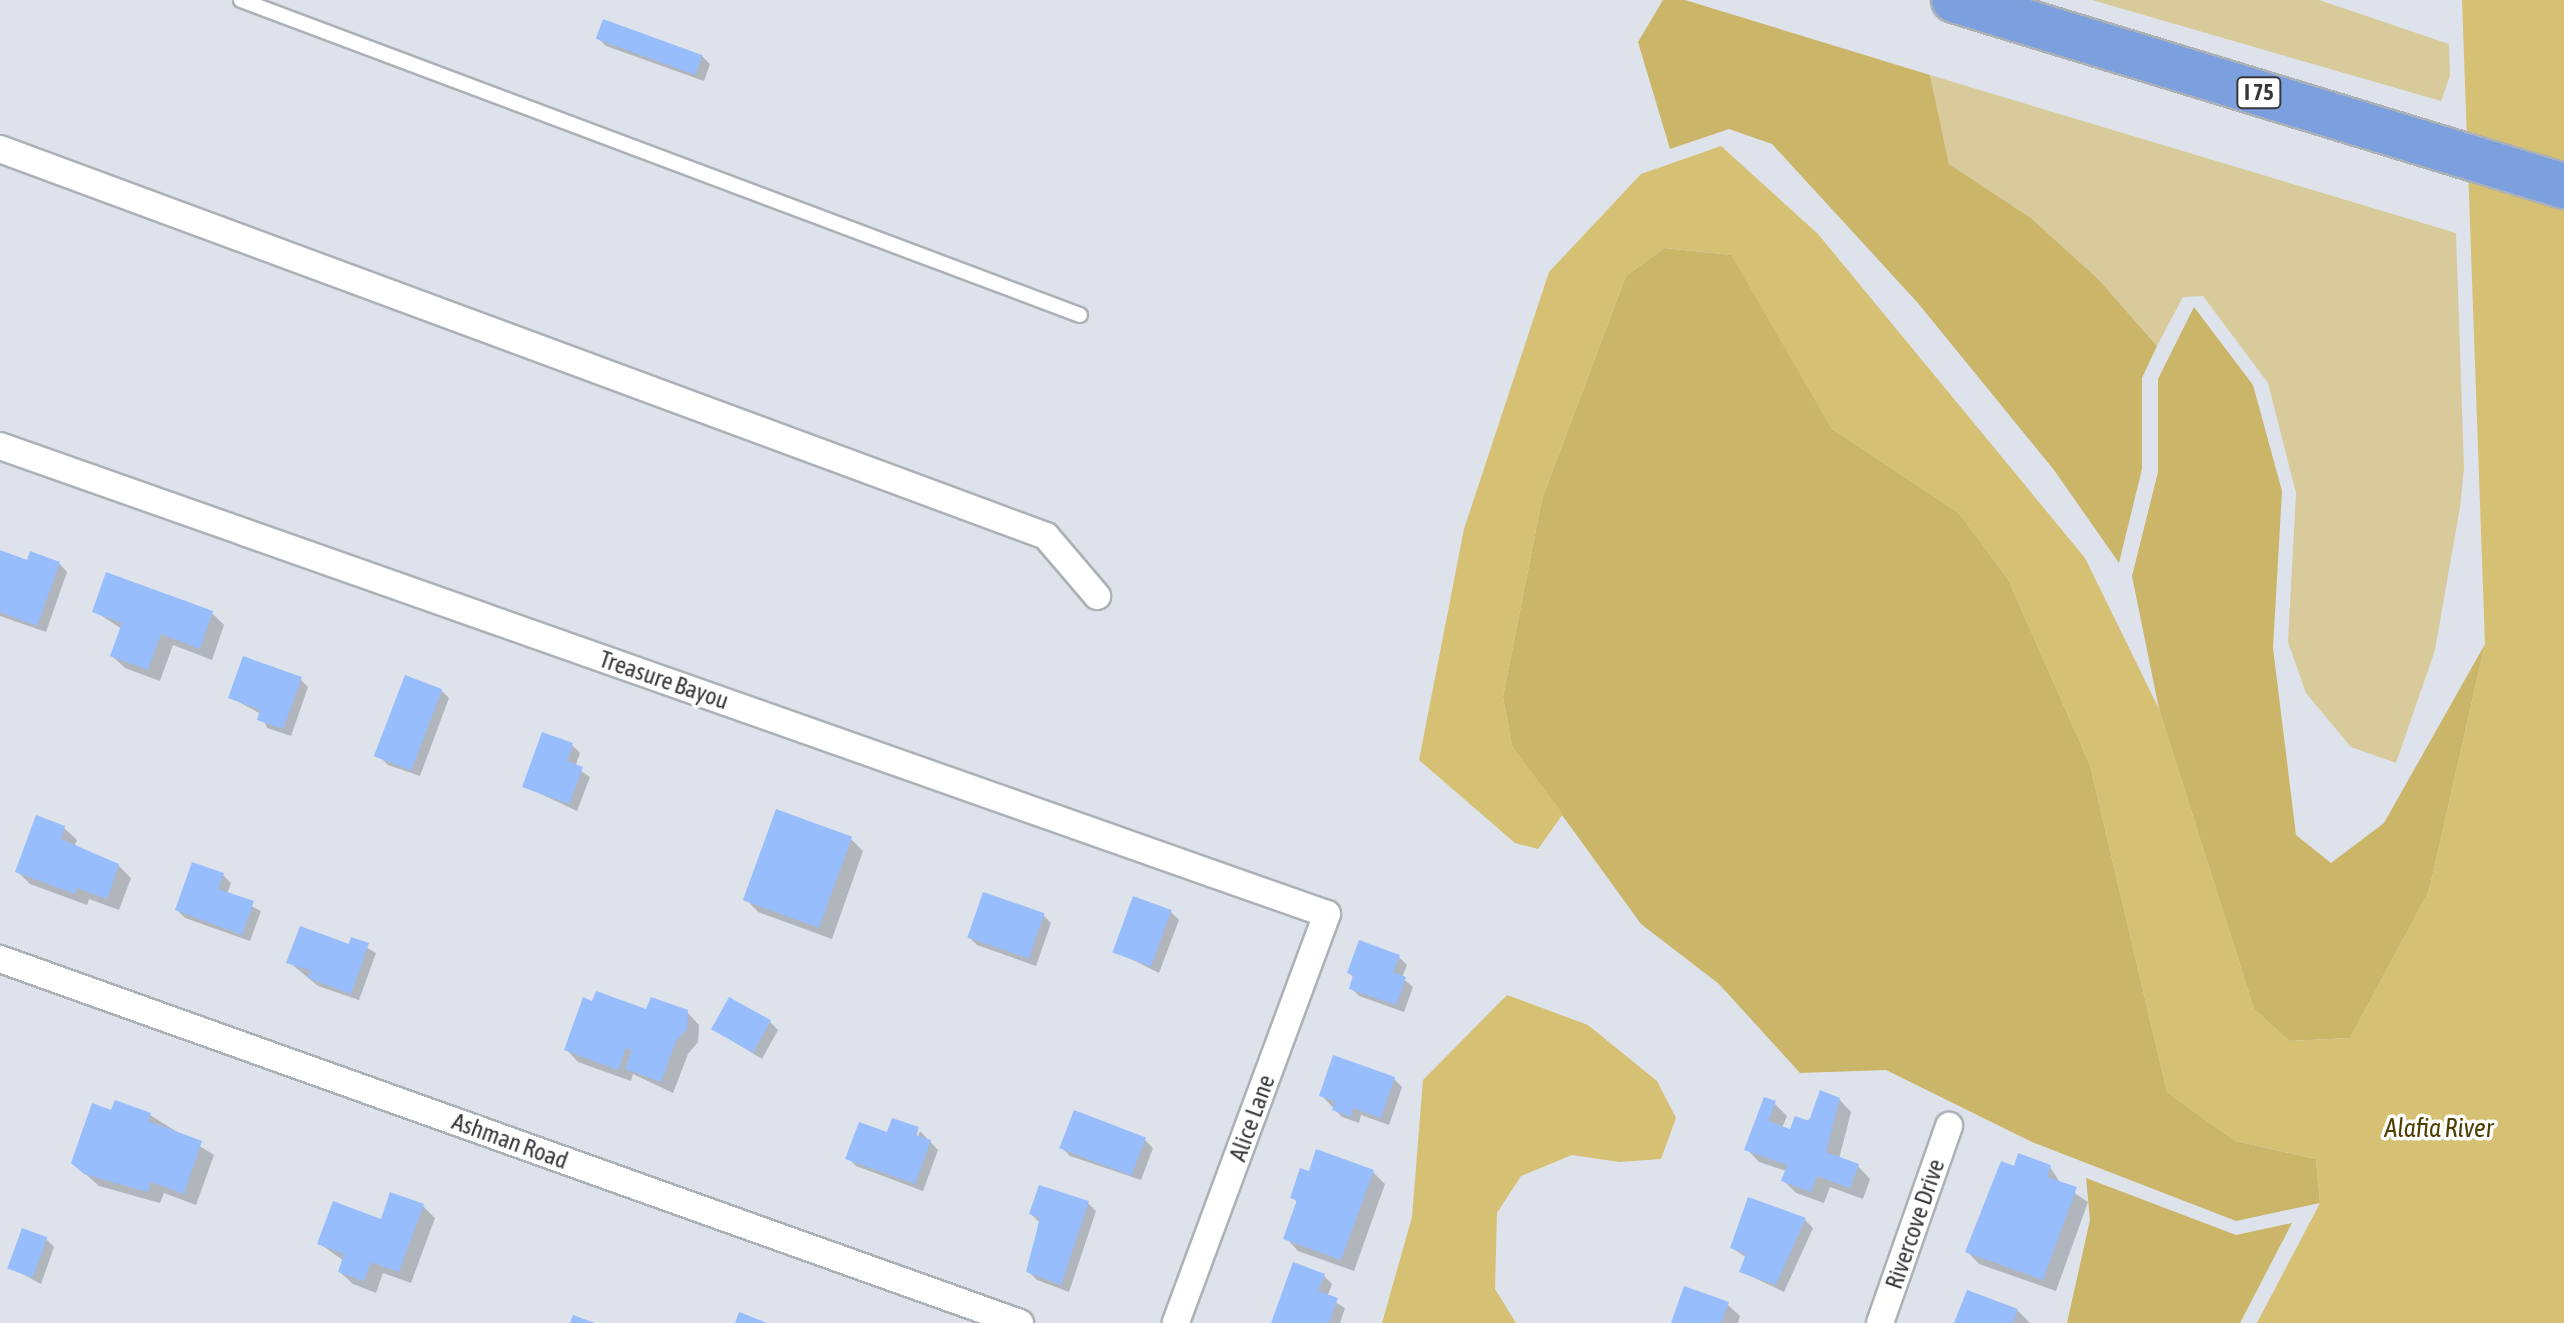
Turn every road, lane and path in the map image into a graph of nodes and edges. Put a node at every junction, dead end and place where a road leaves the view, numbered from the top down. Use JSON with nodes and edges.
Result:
{"nodes":[{"id":1,"x":241,"y":0,"type":"edge"},
{"id":2,"x":1954,"y":0,"type":"edge"},
{"id":3,"x":0,"y":149,"type":"edge"},
{"id":4,"x":2564,"y":186,"type":"edge"},
{"id":5,"x":1080,"y":315,"type":"dead end"},
{"id":6,"x":0,"y":446,"type":"edge"},
{"id":7,"x":1097,"y":596,"type":"dead end"},
{"id":8,"x":1327,"y":914,"type":"joint"},
{"id":9,"x":0,"y":959,"type":"edge"},
{"id":10,"x":1949,"y":1126,"type":"dead end"},
{"id":11,"x":1020,"y":1323,"type":"edge"},
{"id":12,"x":1176,"y":1323,"type":"edge"},
{"id":13,"x":1880,"y":1323,"type":"edge"}],
"edges":[{"from":1,"to":5,"type":"lane"},
{"from":2,"to":4,"type":"highway","number":"I 75"},
{"from":3,"to":7,"type":"street"},
{"from":6,"to":8,"type":"street","name":"Treasure Bayou"},
{"from":8,"to":12,"type":"street","name":"Alice Lane"},
{"from":9,"to":11,"type":"street","name":"Ashman Road"},
{"from":10,"to":13,"type":"street","name":"Rivercove Drive"}]}
